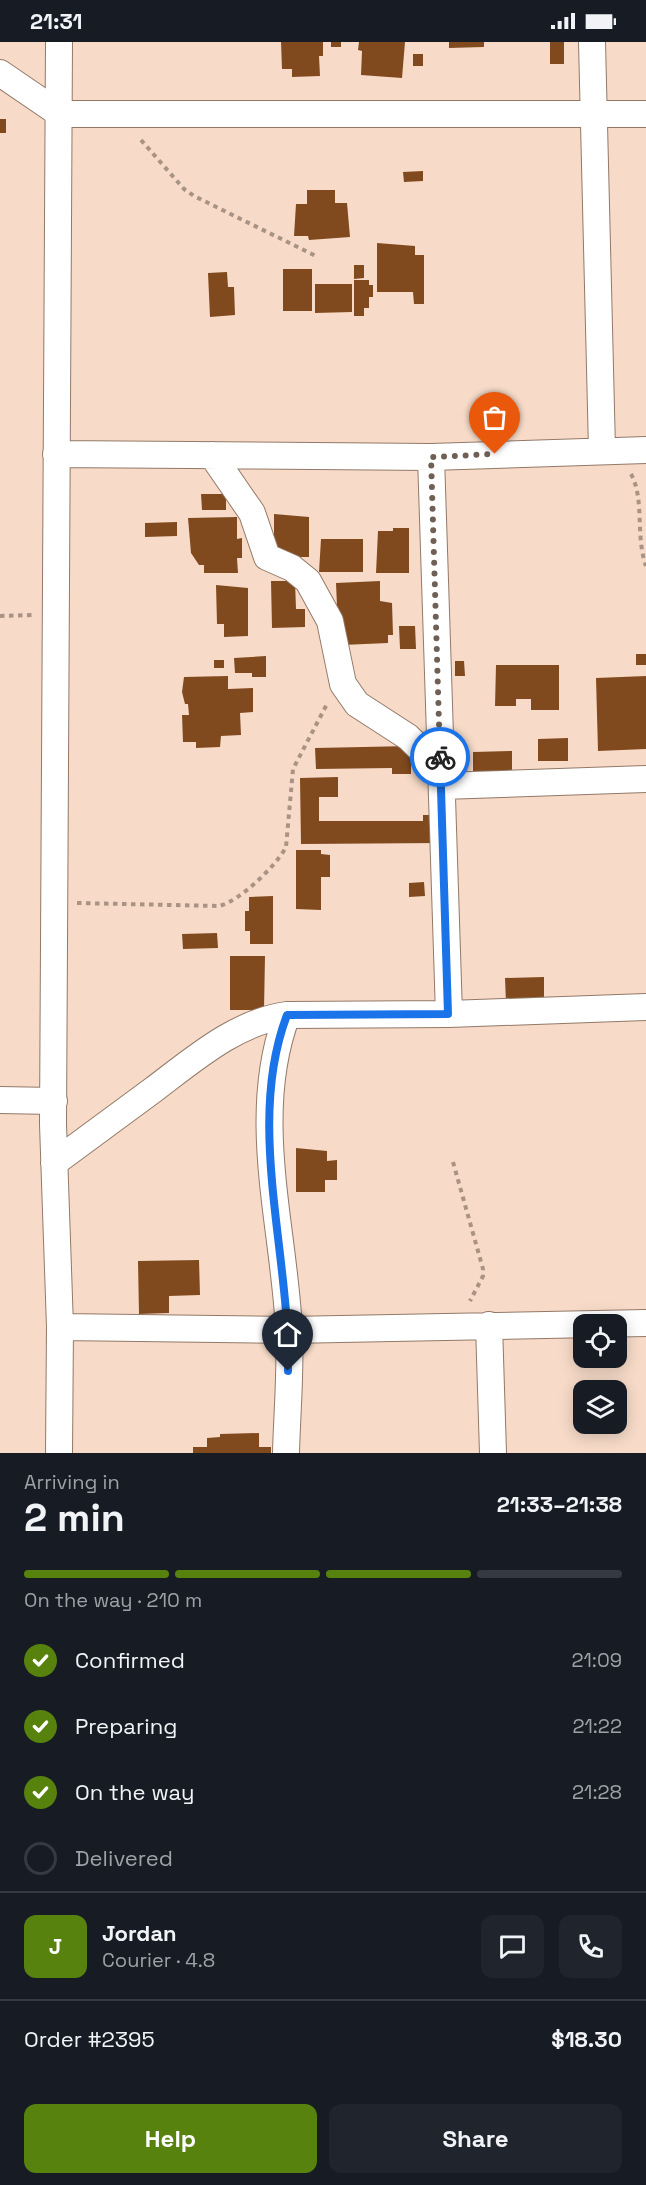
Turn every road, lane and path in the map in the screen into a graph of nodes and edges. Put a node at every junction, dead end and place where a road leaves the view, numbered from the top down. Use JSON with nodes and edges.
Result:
{"nodes":[{"id":1,"x":59,"y":42,"type":"edge"},
{"id":2,"x":592,"y":42,"type":"edge"},
{"id":3,"x":0,"y":73,"type":"edge"},
{"id":4,"x":60,"y":114,"type":"junction"},
{"id":5,"x":119,"y":114,"type":"junction"},
{"id":6,"x":646,"y":114,"type":"edge"},
{"id":7,"x":593,"y":115,"type":"junction"},
{"id":8,"x":318,"y":257,"type":"dead end"},
{"id":9,"x":608,"y":450,"type":"junction"},
{"id":10,"x":646,"y":450,"type":"edge"},
{"id":11,"x":56,"y":454,"type":"junction"},
{"id":12,"x":212,"y":456,"type":"junction"},
{"id":13,"x":431,"y":457,"type":"junction"},
{"id":14,"x":646,"y":566,"type":"edge"},
{"id":15,"x":56,"y":614,"type":"junction"},
{"id":16,"x":0,"y":616,"type":"edge"},
{"id":17,"x":341,"y":679,"type":"junction"},
{"id":18,"x":441,"y":777,"type":"junction"},
{"id":19,"x":646,"y":779,"type":"edge"},
{"id":20,"x":55,"y":902,"type":"junction"},
{"id":21,"x":646,"y":1007,"type":"edge"},
{"id":22,"x":448,"y":1014,"type":"junction"},
{"id":23,"x":287,"y":1015,"type":"junction"},
{"id":24,"x":0,"y":1100,"type":"edge"},
{"id":25,"x":54,"y":1101,"type":"junction"},
{"id":26,"x":453,"y":1162,"type":"dead end"},
{"id":27,"x":54,"y":1163,"type":"junction"},
{"id":28,"x":646,"y":1323,"type":"edge"},
{"id":29,"x":481,"y":1325,"type":"junction"},
{"id":30,"x":60,"y":1327,"type":"junction"},
{"id":31,"x":289,"y":1330,"type":"junction"},
{"id":32,"x":59,"y":1453,"type":"edge"},
{"id":33,"x":286,"y":1453,"type":"edge"},
{"id":34,"x":493,"y":1453,"type":"edge"}],
"edges":[{"from":1,"to":4,"type":"street"},
{"from":2,"to":7,"type":"street"},
{"from":3,"to":4,"type":"street"},
{"from":4,"to":5,"type":"street"},
{"from":4,"to":11,"type":"street"},
{"from":5,"to":7,"type":"street"},
{"from":5,"to":8,"type":"path"},
{"from":6,"to":7,"type":"street"},
{"from":7,"to":9,"type":"street"},
{"from":9,"to":10,"type":"street"},
{"from":9,"to":13,"type":"street"},
{"from":9,"to":14,"type":"path"},
{"from":11,"to":12,"type":"street"},
{"from":11,"to":15,"type":"street"},
{"from":12,"to":13,"type":"street"},
{"from":12,"to":17,"type":"street"},
{"from":13,"to":18,"type":"street"},
{"from":15,"to":16,"type":"path"},
{"from":15,"to":20,"type":"street"},
{"from":17,"to":18,"type":"street"},
{"from":17,"to":20,"type":"path"},
{"from":18,"to":19,"type":"street"},
{"from":18,"to":22,"type":"street"},
{"from":20,"to":25,"type":"street"},
{"from":21,"to":22,"type":"street"},
{"from":22,"to":23,"type":"street"},
{"from":23,"to":27,"type":"street"},
{"from":23,"to":31,"type":"street"},
{"from":24,"to":25,"type":"street"},
{"from":25,"to":27,"type":"street"},
{"from":26,"to":29,"type":"path"},
{"from":27,"to":30,"type":"street"},
{"from":28,"to":29,"type":"street"},
{"from":29,"to":31,"type":"street"},
{"from":29,"to":34,"type":"street"},
{"from":30,"to":31,"type":"street"},
{"from":30,"to":32,"type":"street"},
{"from":31,"to":33,"type":"street"}]}
